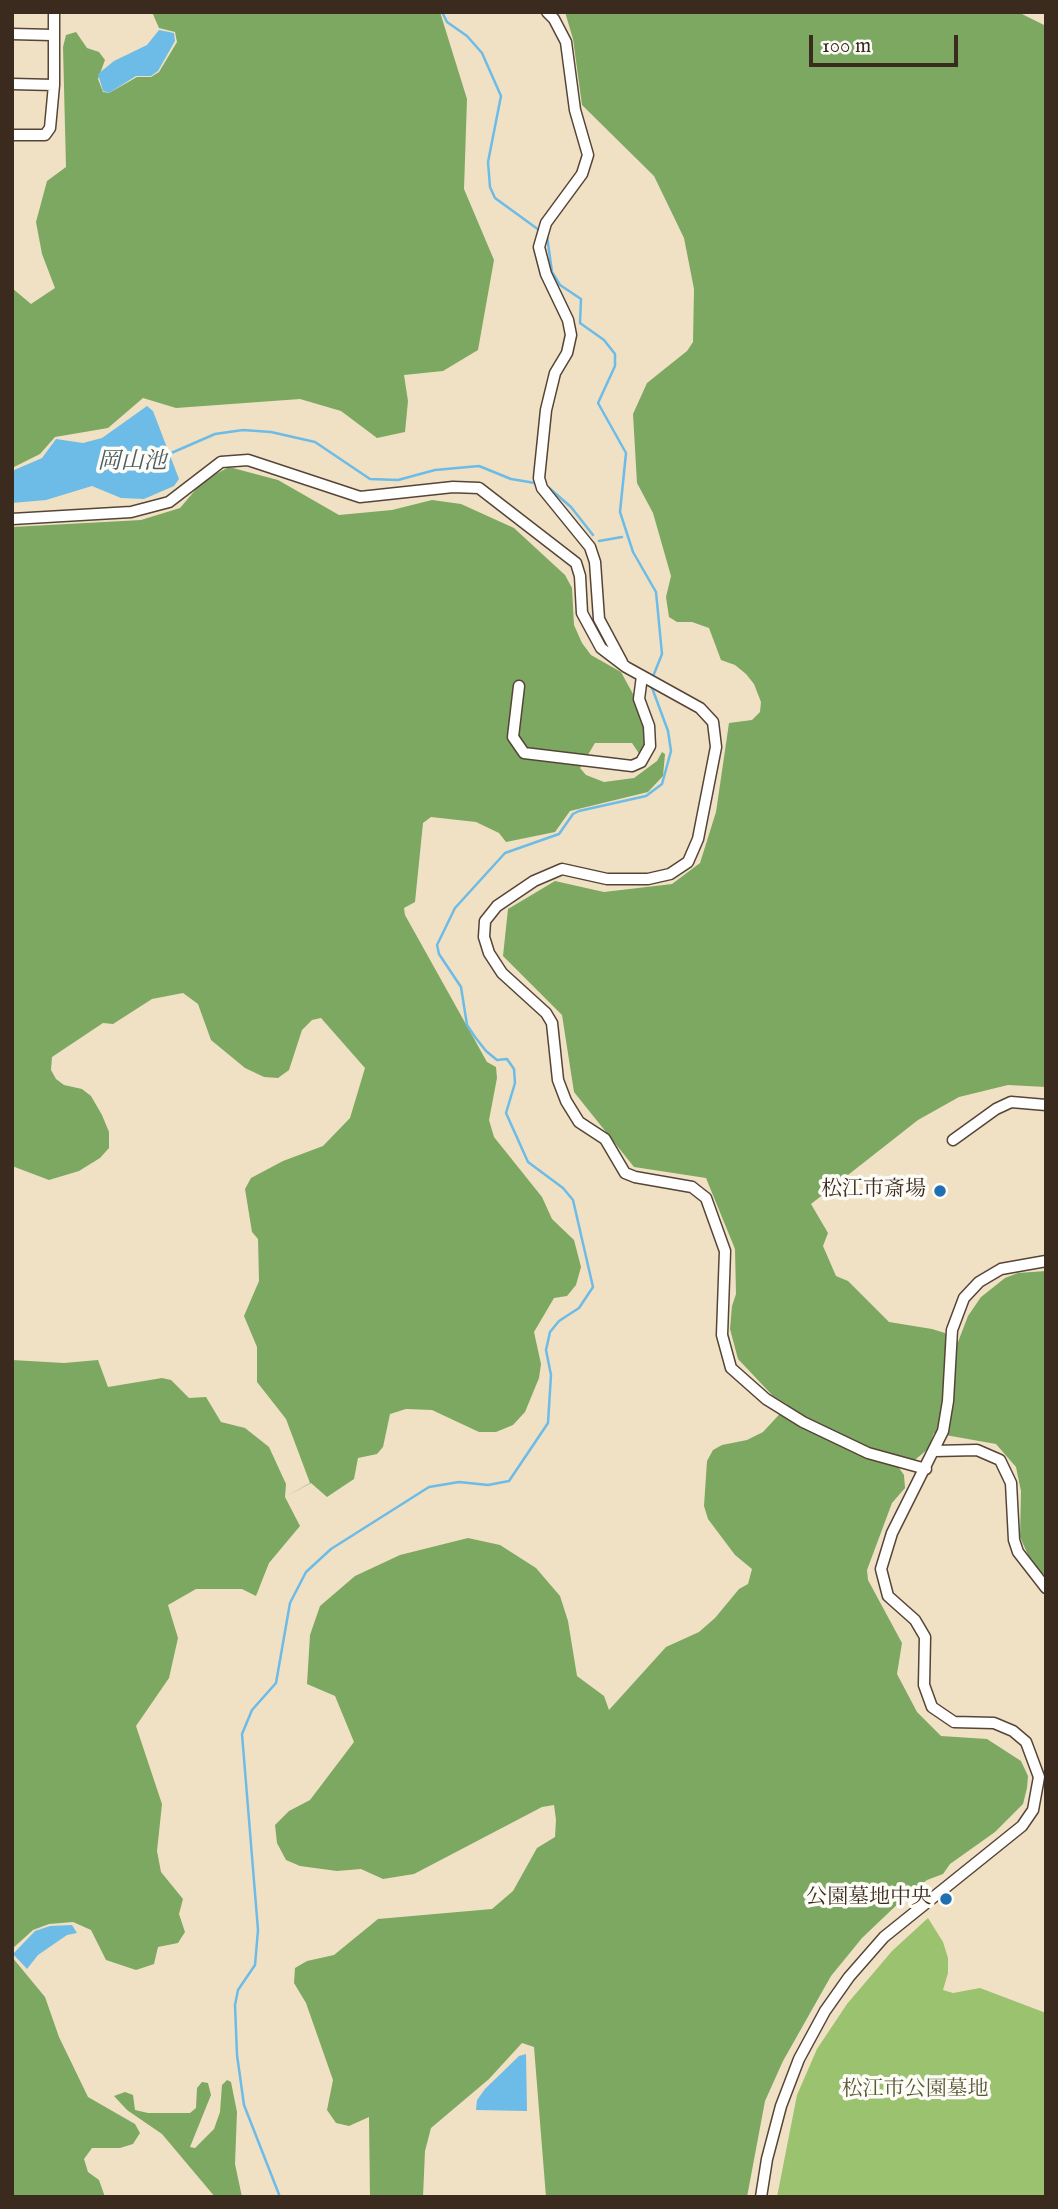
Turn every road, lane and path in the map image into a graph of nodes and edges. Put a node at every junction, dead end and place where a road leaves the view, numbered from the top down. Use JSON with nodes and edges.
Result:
{"nodes":[{"id":1,"x":54,"y":12,"type":"edge"},
{"id":2,"x":547,"y":12,"type":"edge"},
{"id":3,"x":12,"y":34,"type":"edge"},
{"id":4,"x":52,"y":35,"type":"junction"},
{"id":5,"x":12,"y":84,"type":"edge"},
{"id":6,"x":54,"y":85,"type":"junction"},
{"id":7,"x":12,"y":135,"type":"edge"},
{"id":8,"x":12,"y":519,"type":"edge"},
{"id":9,"x":626,"y":667,"type":"junction"},
{"id":10,"x":647,"y":679,"type":"junction"},
{"id":11,"x":519,"y":686,"type":"dead end"},
{"id":12,"x":1046,"y":1105,"type":"edge"},
{"id":13,"x":953,"y":1140,"type":"dead end"},
{"id":14,"x":1046,"y":1261,"type":"edge"},
{"id":15,"x":934,"y":1451,"type":"junction"},
{"id":16,"x":926,"y":1469,"type":"junction"},
{"id":17,"x":1046,"y":1588,"type":"edge"},
{"id":18,"x":761,"y":2197,"type":"edge"}],
"edges":[{"from":1,"to":4,"type":"street"},
{"from":2,"to":9,"type":"street"},
{"from":3,"to":4,"type":"street"},
{"from":4,"to":6,"type":"street"},
{"from":5,"to":6,"type":"street"},
{"from":6,"to":7,"type":"street"},
{"from":8,"to":9,"type":"street"},
{"from":9,"to":10,"type":"street"},
{"from":10,"to":11,"type":"street"},
{"from":10,"to":16,"type":"street"},
{"from":12,"to":13,"type":"street"},
{"from":14,"to":15,"type":"street"},
{"from":15,"to":16,"type":"street"},
{"from":15,"to":17,"type":"street"},
{"from":16,"to":18,"type":"street"}]}
